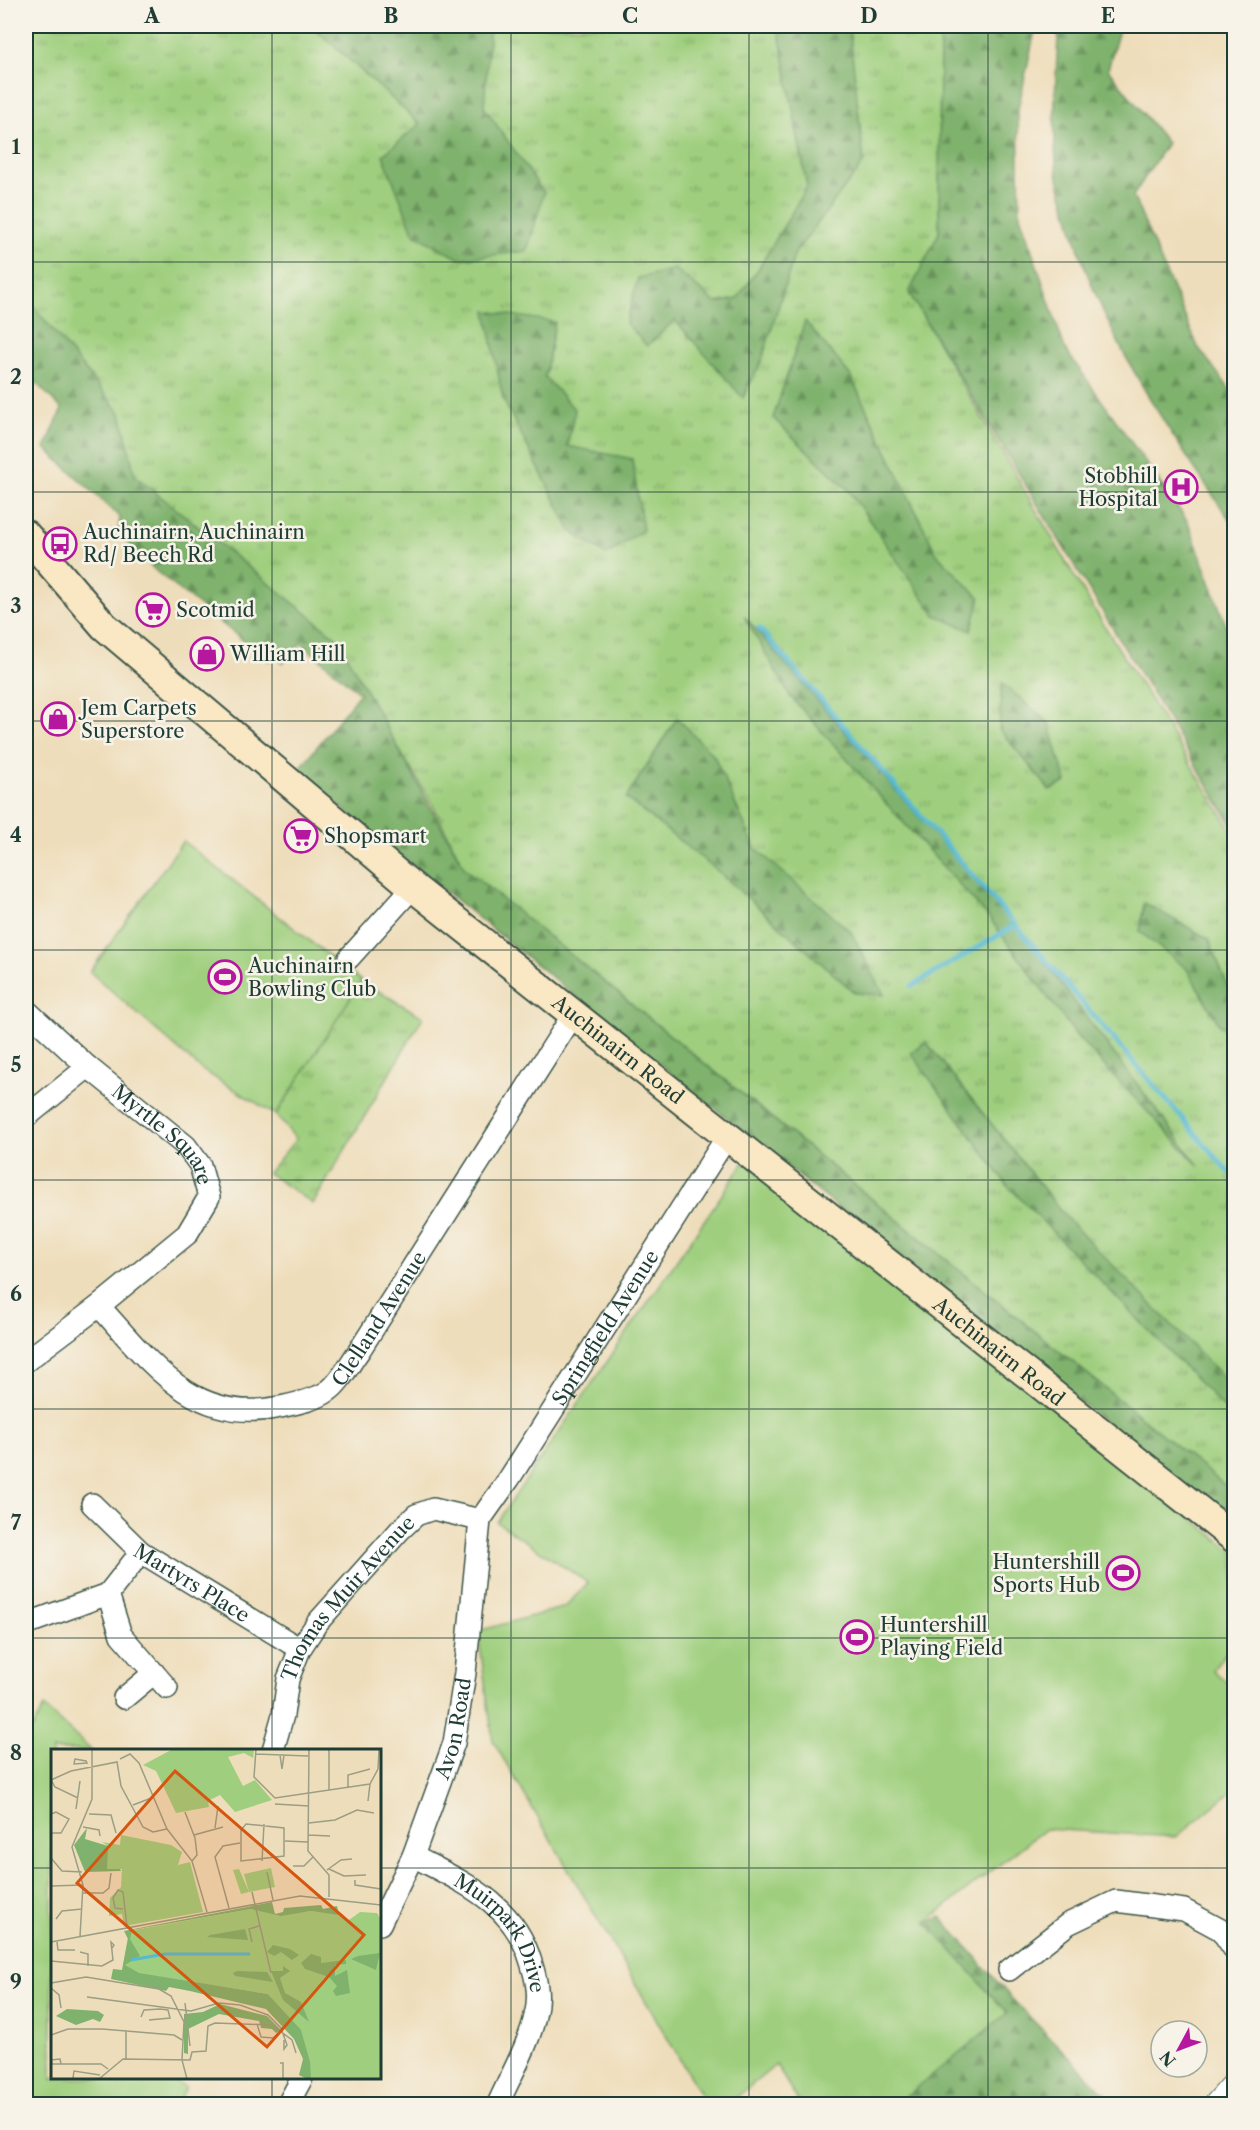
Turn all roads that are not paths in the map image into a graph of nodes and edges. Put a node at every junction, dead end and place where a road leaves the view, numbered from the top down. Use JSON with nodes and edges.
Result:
{"nodes":[{"id":1,"x":26,"y":535,"type":"edge"},
{"id":2,"x":413,"y":887,"type":"junction"},
{"id":3,"x":349,"y":958,"type":"dead end"},
{"id":4,"x":26,"y":1010,"type":"edge"},
{"id":5,"x":573,"y":1015,"type":"junction"},
{"id":6,"x":88,"y":1067,"type":"junction"},
{"id":7,"x":26,"y":1117,"type":"edge"},
{"id":8,"x":728,"y":1135,"type":"junction"},
{"id":9,"x":99,"y":1306,"type":"junction"},
{"id":10,"x":26,"y":1361,"type":"edge"},
{"id":11,"x":92,"y":1504,"type":"dead end"},
{"id":12,"x":480,"y":1520,"type":"junction"},
{"id":13,"x":1234,"y":1538,"type":"edge"},
{"id":14,"x":141,"y":1552,"type":"junction"},
{"id":15,"x":108,"y":1594,"type":"junction"},
{"id":16,"x":26,"y":1623,"type":"edge"},
{"id":17,"x":300,"y":1649,"type":"junction"},
{"id":18,"x":124,"y":1698,"type":"dead end"},
{"id":19,"x":273,"y":1749,"type":"edge"},
{"id":20,"x":413,"y":1856,"type":"junction"},
{"id":21,"x":381,"y":1922,"type":"edge"},
{"id":22,"x":1228,"y":1925,"type":"edge"},
{"id":23,"x":1234,"y":1948,"type":"edge"},
{"id":24,"x":1009,"y":1970,"type":"dead end"},
{"id":25,"x":301,"y":2079,"type":"edge"},
{"id":26,"x":1234,"y":2086,"type":"edge"},
{"id":27,"x":288,"y":2104,"type":"edge"},
{"id":28,"x":498,"y":2104,"type":"edge"},
{"id":29,"x":1218,"y":2104,"type":"edge"}],
"edges":[{"from":1,"to":2,"type":"main road","name":"Auchinairn Road"},
{"from":2,"to":3,"type":"street"},
{"from":2,"to":5,"type":"main road","name":"Auchinairn Road"},
{"from":4,"to":6,"type":"street","name":"Myrtle Square"},
{"from":5,"to":8,"type":"main road","name":"Auchinairn Road"},
{"from":5,"to":9,"type":"street","name":"Clelland Avenue"},
{"from":6,"to":7,"type":"street"},
{"from":6,"to":9,"type":"street","name":"Myrtle Square"},
{"from":8,"to":12,"type":"street","name":"Springfield Avenue"},
{"from":8,"to":13,"type":"main road","name":"Auchinairn Road"},
{"from":9,"to":10,"type":"street","name":"Myrtle Square"},
{"from":11,"to":14,"type":"street","name":"Martyrs Place"},
{"from":12,"to":17,"type":"street","name":"Thomas Muir Avenue"},
{"from":12,"to":20,"type":"street","name":"Avon Road"},
{"from":14,"to":15,"type":"street"},
{"from":14,"to":17,"type":"street","name":"Martyrs Place"},
{"from":15,"to":16,"type":"street"},
{"from":15,"to":18,"type":"street"},
{"from":17,"to":19,"type":"street","name":"Thomas Muir Avenue"},
{"from":20,"to":21,"type":"street","name":"Avon Road"},
{"from":20,"to":28,"type":"street","name":"Muirpark Drive"},
{"from":22,"to":23,"type":"street"},
{"from":22,"to":24,"type":"street"},
{"from":25,"to":27,"type":"street"},
{"from":26,"to":29,"type":"street"}]}
